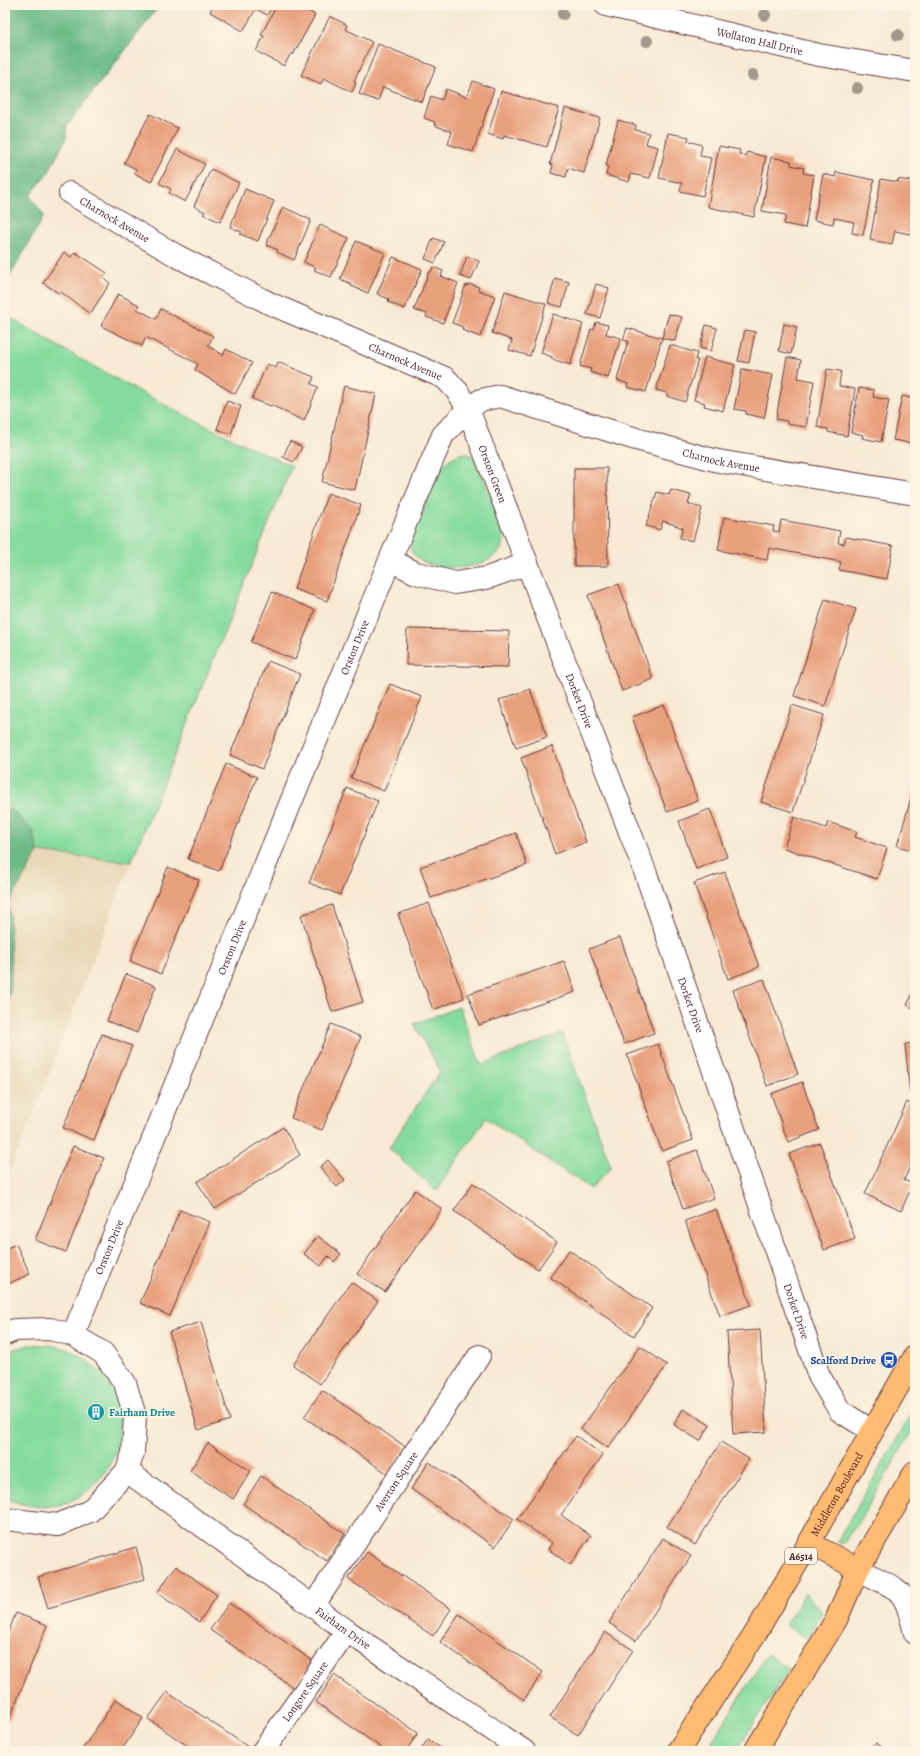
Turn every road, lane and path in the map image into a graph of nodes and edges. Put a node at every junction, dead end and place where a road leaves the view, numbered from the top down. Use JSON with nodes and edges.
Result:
{"nodes":[{"id":1,"x":606,"y":5,"type":"edge"},
{"id":2,"x":915,"y":71,"type":"edge"},
{"id":3,"x":70,"y":192,"type":"dead end"},
{"id":4,"x":468,"y":409,"type":"junction"},
{"id":5,"x":915,"y":494,"type":"edge"},
{"id":6,"x":390,"y":560,"type":"junction"},
{"id":7,"x":526,"y":564,"type":"junction"},
{"id":8,"x":5,"y":1334,"type":"edge"},
{"id":9,"x":73,"y":1335,"type":"junction"},
{"id":10,"x":479,"y":1356,"type":"dead end"},
{"id":11,"x":915,"y":1356,"type":"edge"},
{"id":12,"x":872,"y":1431,"type":"junction"},
{"id":13,"x":127,"y":1470,"type":"junction"},
{"id":14,"x":915,"y":1472,"type":"edge"},
{"id":15,"x":5,"y":1519,"type":"edge"},
{"id":16,"x":809,"y":1543,"type":"junction"},
{"id":17,"x":858,"y":1569,"type":"junction"},
{"id":18,"x":313,"y":1606,"type":"junction"},
{"id":19,"x":347,"y":1631,"type":"junction"},
{"id":20,"x":915,"y":1633,"type":"edge"},
{"id":21,"x":263,"y":1751,"type":"edge"},
{"id":22,"x":524,"y":1751,"type":"edge"},
{"id":23,"x":678,"y":1751,"type":"edge"},
{"id":24,"x":754,"y":1751,"type":"edge"}],
"edges":[{"from":1,"to":2,"type":"street","name":"Wollaton Hall Drive"},
{"from":3,"to":4,"type":"street","name":"Charnock Avenue"},
{"from":4,"to":5,"type":"street","name":"Charnock Avenue"},
{"from":4,"to":6,"type":"street"},
{"from":4,"to":7,"type":"street","name":"Orston Green"},
{"from":6,"to":7,"type":"street"},
{"from":6,"to":9,"type":"street","name":"Orston Drive"},
{"from":7,"to":12,"type":"street","name":"Dorket Drive"},
{"from":8,"to":9,"type":"street"},
{"from":9,"to":13,"type":"street"},
{"from":10,"to":18,"type":"street","name":"Averton Square"},
{"from":11,"to":12,"type":"highway","name":"Middleton Boulevard","number":"A6514"},
{"from":12,"to":16,"type":"highway","name":"Middleton Boulevard","number":"A6514"},
{"from":13,"to":15,"type":"street"},
{"from":13,"to":18,"type":"street","name":"Fairham Drive"},
{"from":14,"to":17,"type":"highway"},
{"from":16,"to":17,"type":"highway"},
{"from":16,"to":23,"type":"highway","name":"Middleton Boulevard","number":"A6514"},
{"from":17,"to":20,"type":"street"},
{"from":17,"to":24,"type":"highway"},
{"from":18,"to":19,"type":"street","name":"Fairham Drive"},
{"from":19,"to":21,"type":"street","name":"Longore Square"},
{"from":19,"to":22,"type":"street","name":"Fairham Drive"}]}
